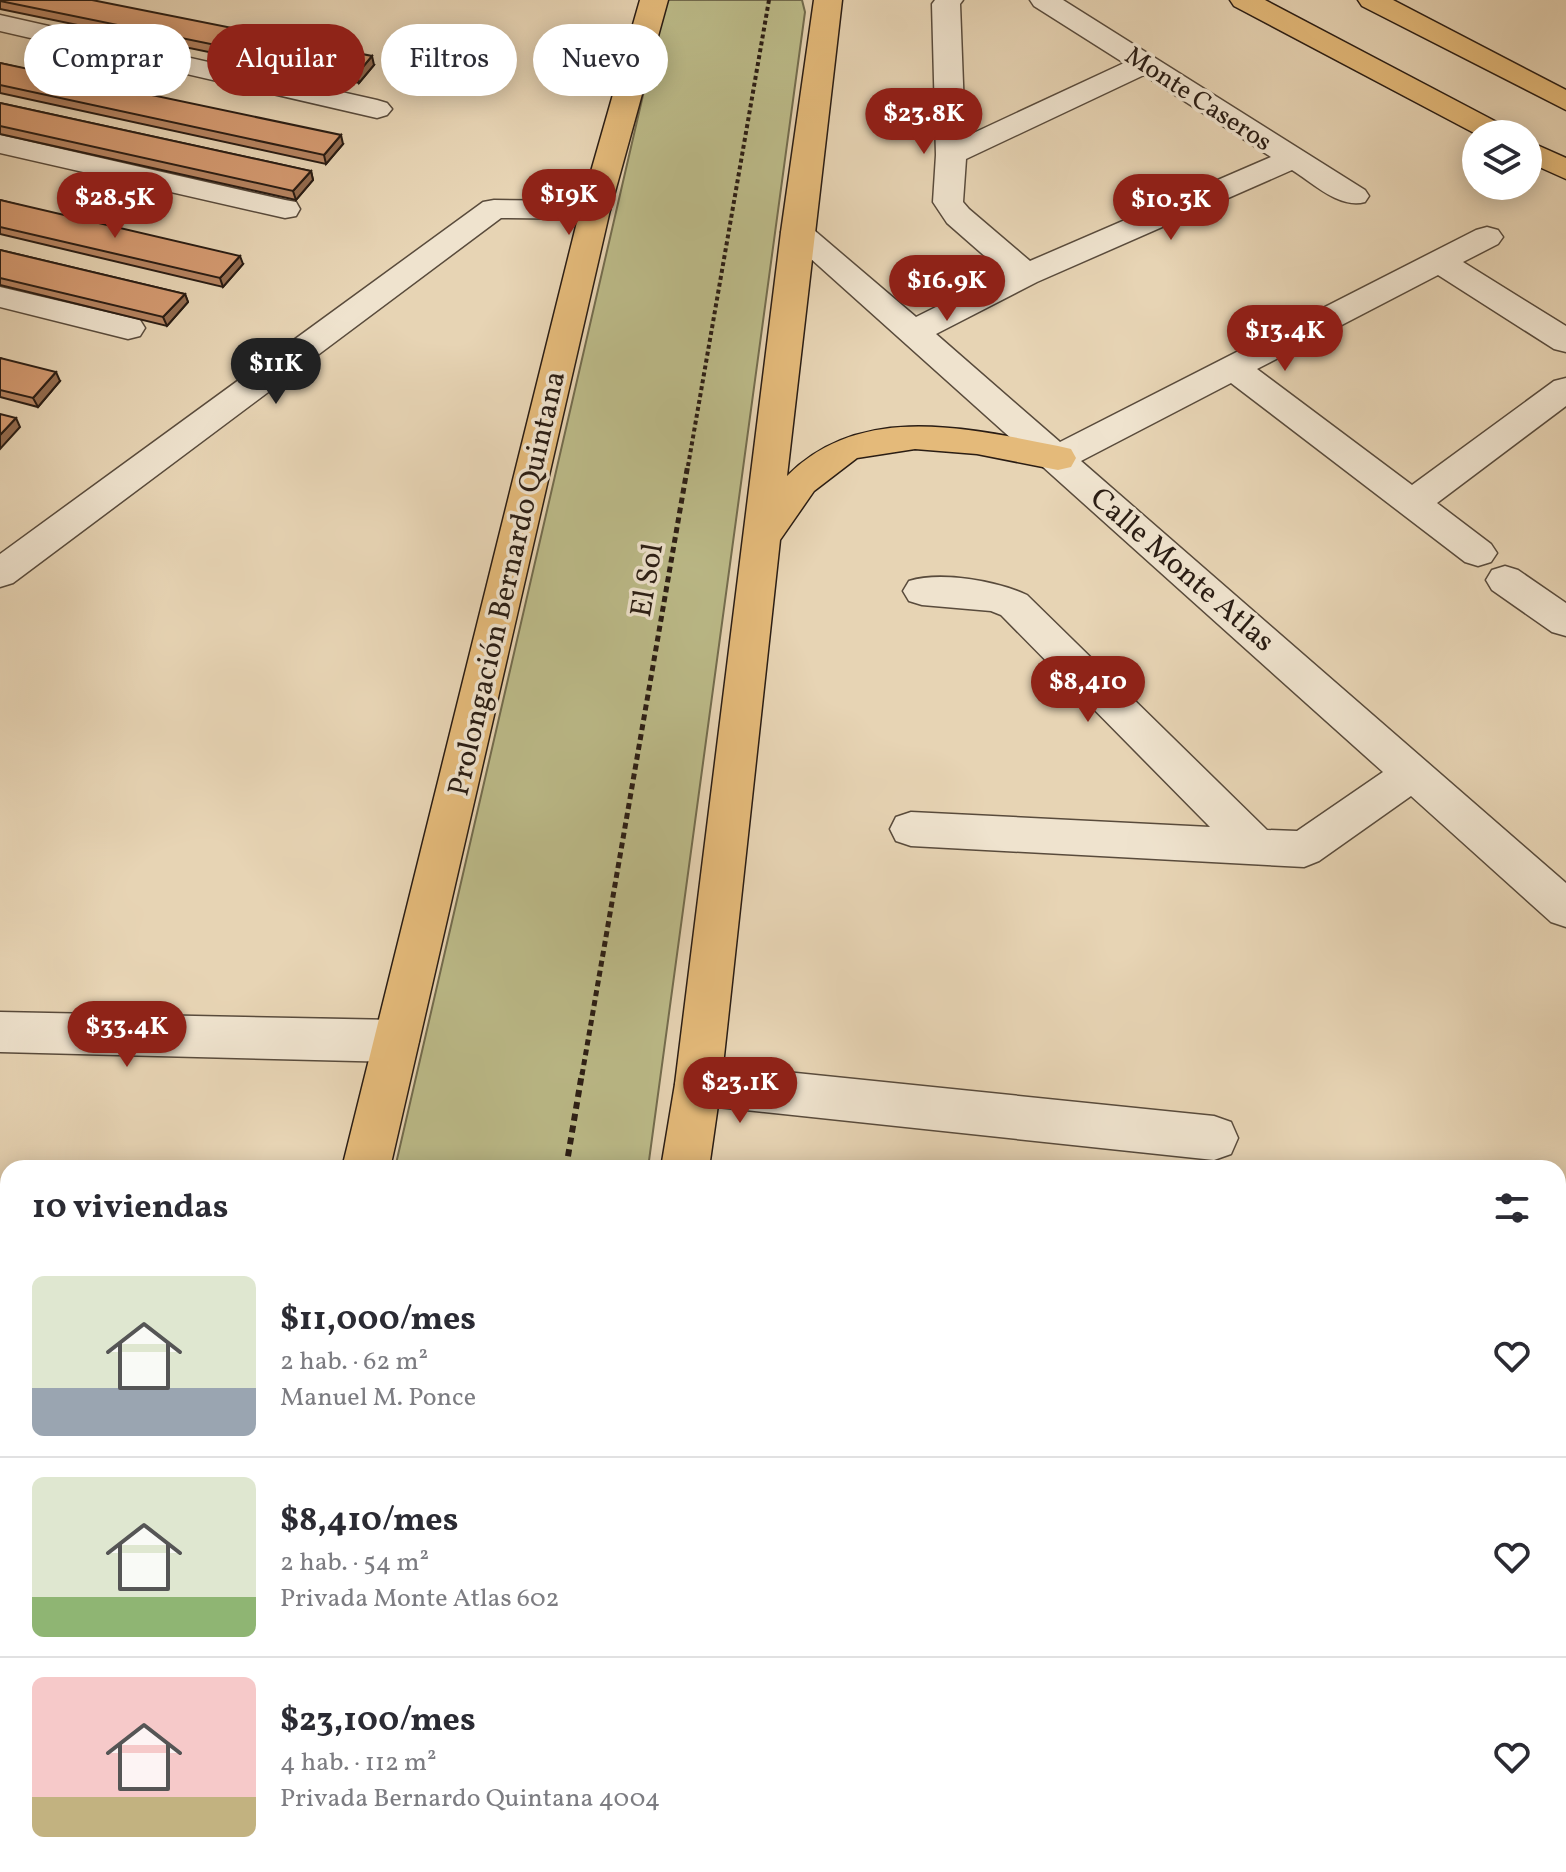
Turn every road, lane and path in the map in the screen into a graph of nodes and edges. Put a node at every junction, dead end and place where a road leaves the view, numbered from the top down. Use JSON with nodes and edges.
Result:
{"nodes":[{"id":1,"x":654,"y":0,"type":"edge"},
{"id":2,"x":769,"y":0,"type":"edge"},
{"id":3,"x":828,"y":0,"type":"edge"},
{"id":4,"x":949,"y":0,"type":"edge"},
{"id":5,"x":1044,"y":0,"type":"edge"},
{"id":6,"x":1244,"y":0,"type":"edge"},
{"id":7,"x":1372,"y":0,"type":"edge"},
{"id":8,"x":0,"y":23,"type":"edge"},
{"id":9,"x":1147,"y":63,"type":"junction"},
{"id":10,"x":1566,"y":101,"type":"edge"},
{"id":11,"x":377,"y":109,"type":"dead end"},
{"id":12,"x":1471,"y":120,"type":"edge"},
{"id":13,"x":0,"y":144,"type":"edge"},
{"id":14,"x":951,"y":155,"type":"junction"},
{"id":15,"x":1542,"y":157,"type":"edge"},
{"id":16,"x":1293,"y":158,"type":"junction"},
{"id":17,"x":1566,"y":170,"type":"edge"},
{"id":18,"x":1354,"y":196,"type":"dead end"},
{"id":19,"x":285,"y":209,"type":"dead end"},
{"id":20,"x":595,"y":210,"type":"junction"},
{"id":21,"x":797,"y":232,"type":"junction"},
{"id":22,"x":1487,"y":237,"type":"dead end"},
{"id":23,"x":1440,"y":262,"type":"junction"},
{"id":24,"x":1026,"y":275,"type":"junction"},
{"id":25,"x":0,"y":297,"type":"edge"},
{"id":26,"x":128,"y":328,"type":"dead end"},
{"id":27,"x":913,"y":332,"type":"junction"},
{"id":28,"x":1566,"y":341,"type":"edge"},
{"id":29,"x":1233,"y":368,"type":"junction"},
{"id":30,"x":1566,"y":389,"type":"edge"},
{"id":31,"x":1058,"y":458,"type":"junction"},
{"id":32,"x":1411,"y":504,"type":"junction"},
{"id":33,"x":761,"y":537,"type":"junction"},
{"id":34,"x":1478,"y":553,"type":"dead end"},
{"id":35,"x":0,"y":573,"type":"edge"},
{"id":36,"x":1505,"y":580,"type":"dead end"},
{"id":37,"x":922,"y":591,"type":"dead end"},
{"id":38,"x":1566,"y":622,"type":"edge"},
{"id":39,"x":1414,"y":772,"type":"junction"},
{"id":40,"x":911,"y":829,"type":"dead end"},
{"id":41,"x":1257,"y":847,"type":"junction"},
{"id":42,"x":1566,"y":909,"type":"edge"},
{"id":43,"x":0,"y":1032,"type":"edge"},
{"id":44,"x":396,"y":1041,"type":"junction"},
{"id":45,"x":698,"y":1084,"type":"junction"},
{"id":46,"x":1214,"y":1138,"type":"dead end"},
{"id":47,"x":368,"y":1160,"type":"edge"},
{"id":48,"x":567,"y":1160,"type":"edge"},
{"id":49,"x":686,"y":1160,"type":"edge"}],
"edges":[{"from":1,"to":20,"type":"main road","name":"Prolongación Bernardo Quintana"},
{"from":2,"to":48,"type":"path","name":"El Sol"},
{"from":3,"to":21,"type":"main road"},
{"from":4,"to":14,"type":"street"},
{"from":5,"to":9,"type":"street","name":"Monte Caseros"},
{"from":6,"to":12,"type":"main road"},
{"from":7,"to":10,"type":"main road"},
{"from":8,"to":11,"type":"street"},
{"from":9,"to":14,"type":"street"},
{"from":9,"to":16,"type":"street","name":"Monte Caseros"},
{"from":13,"to":19,"type":"street"},
{"from":14,"to":24,"type":"street"},
{"from":15,"to":17,"type":"main road"},
{"from":16,"to":18,"type":"street","name":"Monte Caseros"},
{"from":16,"to":24,"type":"street"},
{"from":20,"to":35,"type":"street"},
{"from":20,"to":44,"type":"main road","name":"Prolongación Bernardo Quintana"},
{"from":21,"to":27,"type":"street","name":"Calle Monte Atlas"},
{"from":21,"to":33,"type":"main road"},
{"from":22,"to":23,"type":"street"},
{"from":23,"to":28,"type":"street"},
{"from":23,"to":29,"type":"street"},
{"from":24,"to":27,"type":"street"},
{"from":25,"to":26,"type":"street"},
{"from":27,"to":31,"type":"street","name":"Calle Monte Atlas"},
{"from":29,"to":31,"type":"street"},
{"from":29,"to":32,"type":"street"},
{"from":30,"to":32,"type":"street"},
{"from":31,"to":33,"type":"main road"},
{"from":31,"to":39,"type":"street","name":"Calle Monte Atlas"},
{"from":32,"to":34,"type":"street"},
{"from":33,"to":45,"type":"main road"},
{"from":36,"to":38,"type":"street"},
{"from":37,"to":41,"type":"street"},
{"from":39,"to":41,"type":"street"},
{"from":39,"to":42,"type":"street","name":"Calle Monte Atlas"},
{"from":40,"to":41,"type":"street"},
{"from":43,"to":44,"type":"street"},
{"from":44,"to":47,"type":"main road","name":"Prolongación Bernardo Quintana"},
{"from":45,"to":46,"type":"street"},
{"from":45,"to":49,"type":"main road"}]}
